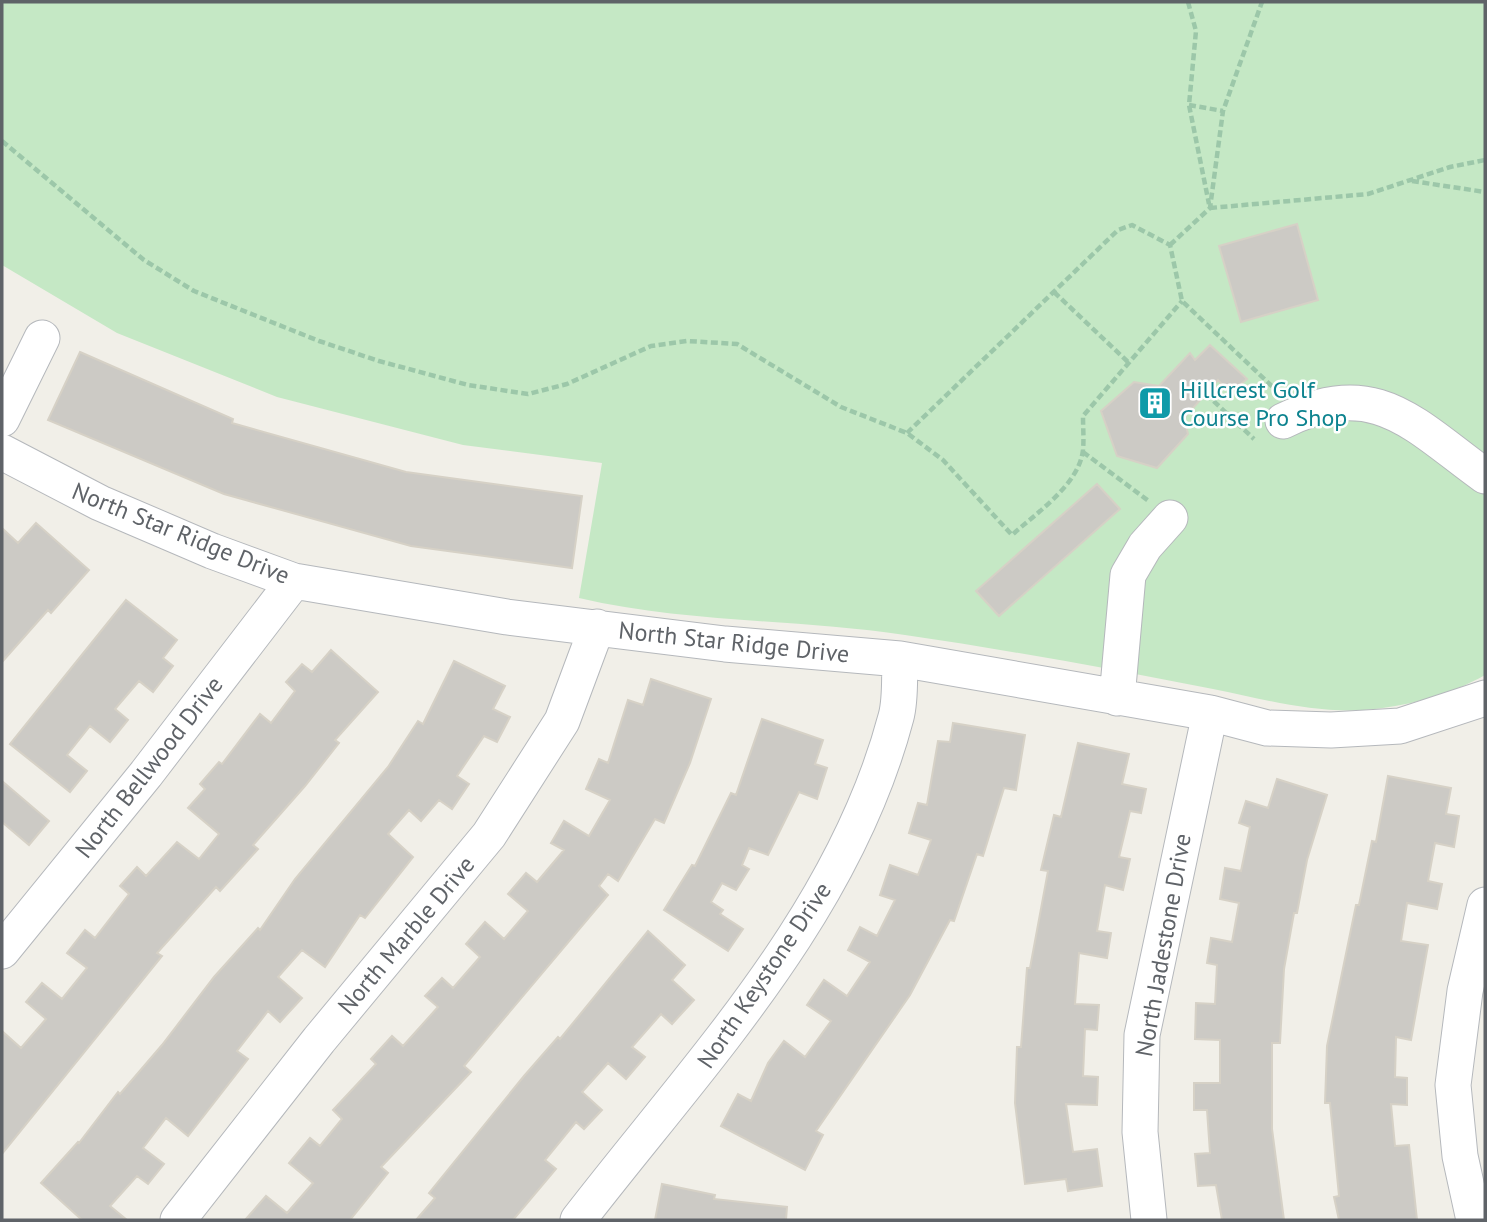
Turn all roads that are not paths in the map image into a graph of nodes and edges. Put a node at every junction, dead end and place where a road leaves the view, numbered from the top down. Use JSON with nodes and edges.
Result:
{"nodes":[{"id":1,"x":42,"y":338,"type":"dead end"},
{"id":2,"x":1291,"y":416,"type":"road end"},
{"id":3,"x":2,"y":419,"type":"edge"},
{"id":4,"x":3,"y":455,"type":"edge"},
{"id":5,"x":1485,"y":476,"type":"edge"},
{"id":6,"x":1170,"y":518,"type":"road end"},
{"id":7,"x":295,"y":581,"type":"junction"},
{"id":8,"x":597,"y":627,"type":"junction"},
{"id":9,"x":900,"y":659,"type":"junction"},
{"id":10,"x":1117,"y":698,"type":"junction"},
{"id":11,"x":1485,"y":698,"type":"edge"},
{"id":12,"x":1210,"y":713,"type":"junction"},
{"id":13,"x":1485,"y":905,"type":"edge"},
{"id":14,"x":2,"y":951,"type":"edge"},
{"id":15,"x":178,"y":1220,"type":"edge"},
{"id":16,"x":578,"y":1220,"type":"edge"},
{"id":17,"x":1149,"y":1220,"type":"edge"},
{"id":18,"x":1474,"y":1220,"type":"edge"}],
"edges":[{"from":1,"to":3,"type":"street"},
{"from":2,"to":5,"type":"street"},
{"from":4,"to":7,"type":"street","name":"North Star Ridge Drive"},
{"from":6,"to":10,"type":"street"},
{"from":7,"to":8,"type":"street","name":"North Star Ridge Drive"},
{"from":7,"to":14,"type":"street","name":"North Bellwood Drive"},
{"from":8,"to":9,"type":"street","name":"North Star Ridge Drive"},
{"from":8,"to":15,"type":"street","name":"North Marble Drive"},
{"from":9,"to":10,"type":"street","name":"North Star Ridge Drive"},
{"from":9,"to":16,"type":"street","name":"North Keystone Drive"},
{"from":10,"to":12,"type":"street","name":"North Star Ridge Drive"},
{"from":11,"to":12,"type":"street","name":"North Star Ridge Drive"},
{"from":12,"to":17,"type":"street","name":"North Jadestone Drive"},
{"from":13,"to":18,"type":"street"}]}
